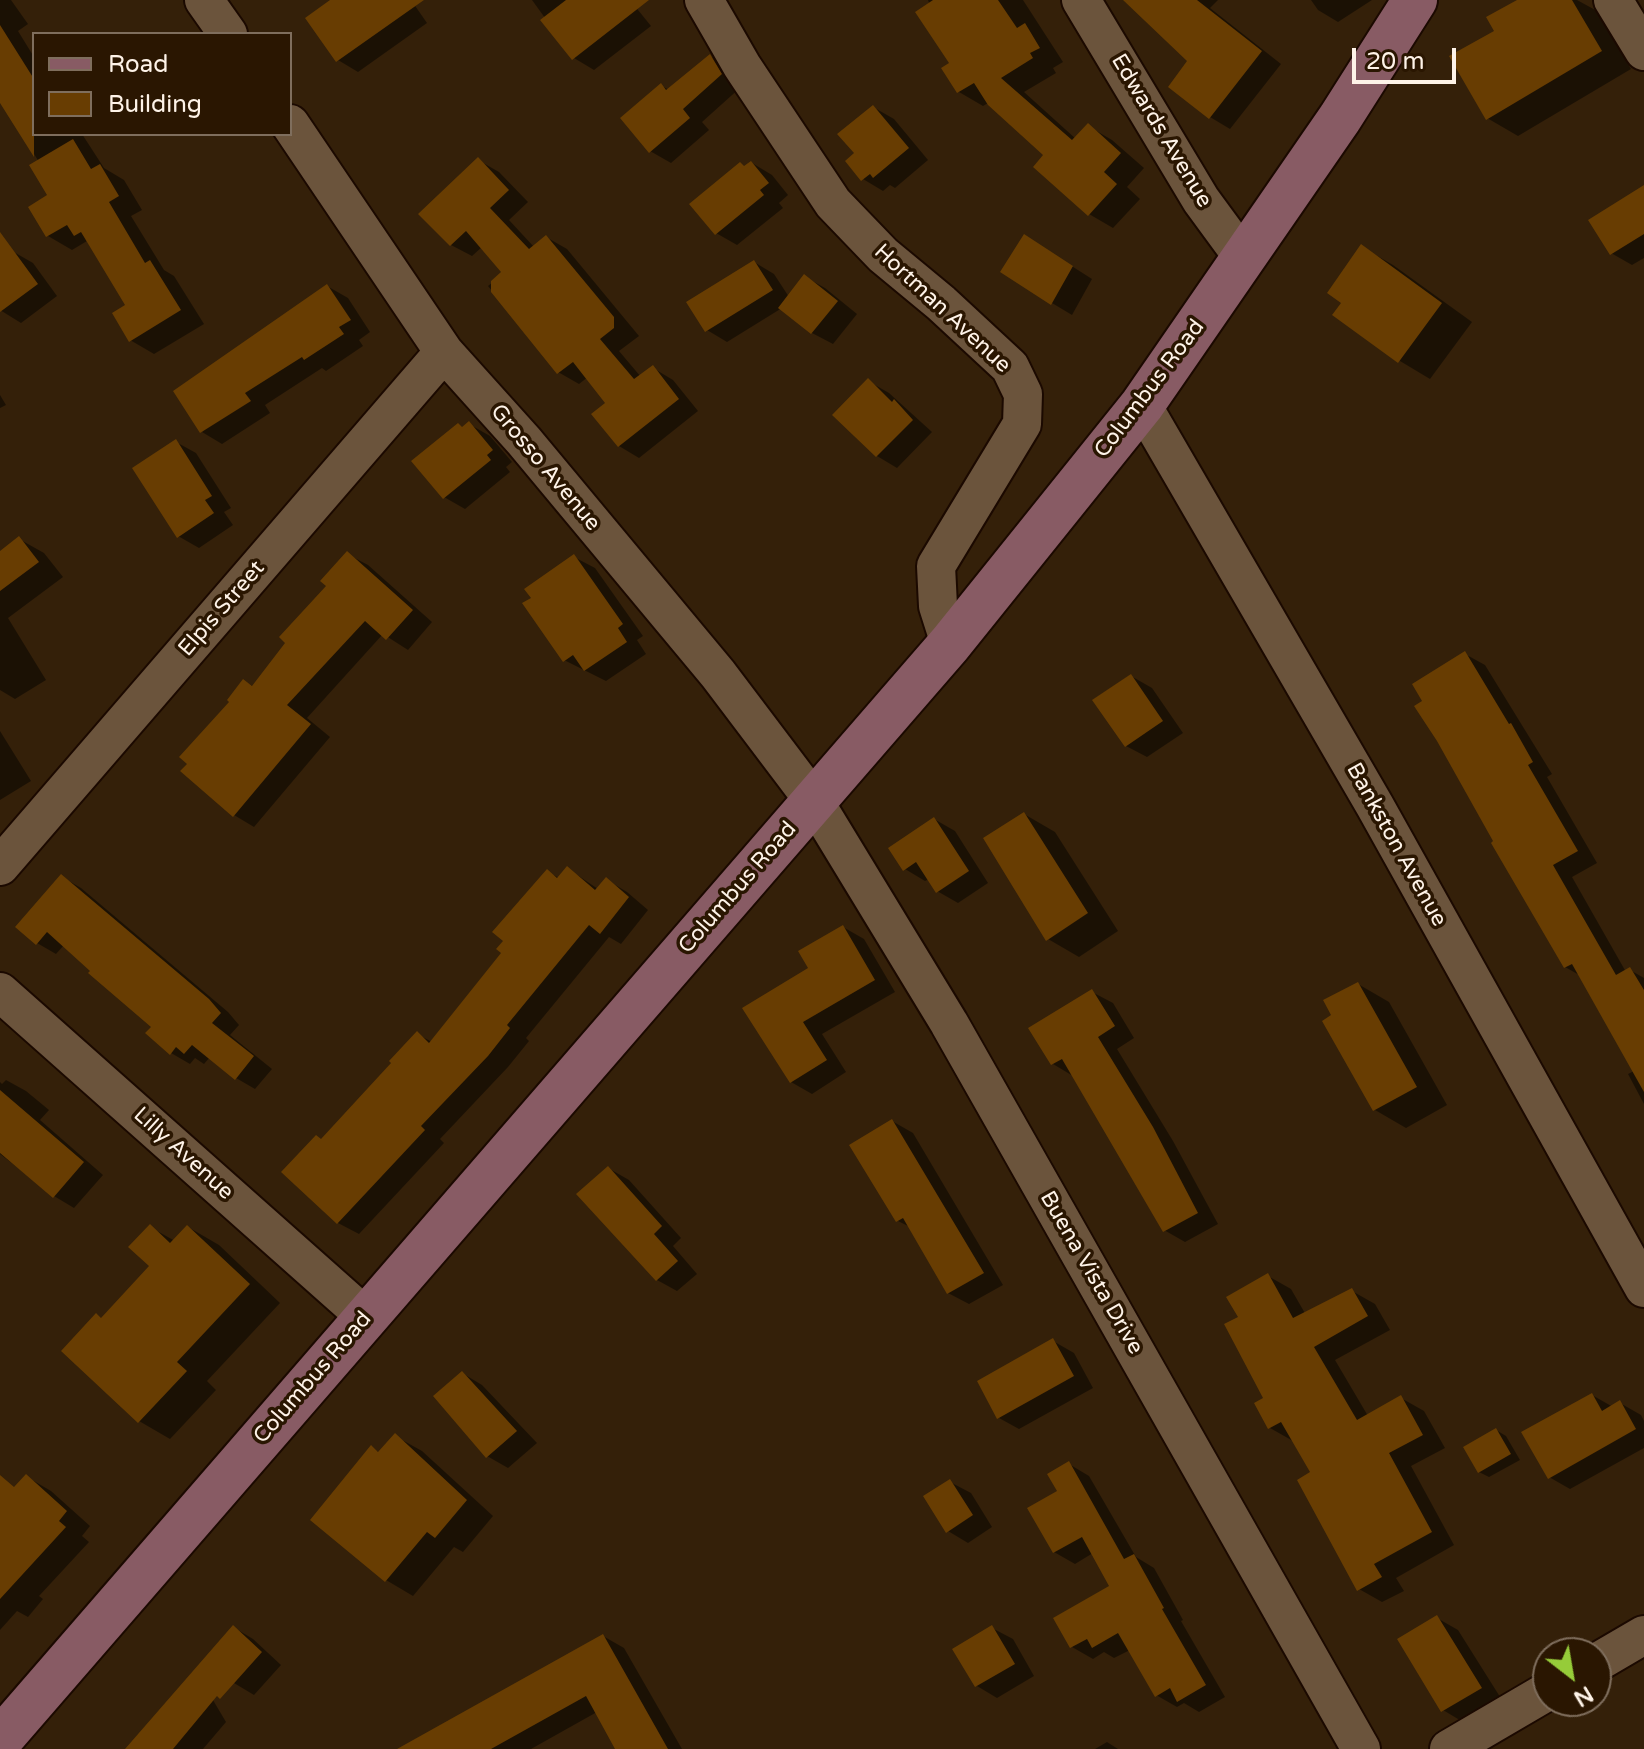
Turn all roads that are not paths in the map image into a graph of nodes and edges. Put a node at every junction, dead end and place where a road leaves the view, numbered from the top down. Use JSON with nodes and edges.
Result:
{"nodes":[{"id":1,"x":204,"y":0,"type":"edge"},
{"id":2,"x":704,"y":0,"type":"edge"},
{"id":3,"x":1081,"y":0,"type":"edge"},
{"id":4,"x":1415,"y":0,"type":"edge"},
{"id":5,"x":1613,"y":0,"type":"edge"},
{"id":6,"x":227,"y":32,"type":"edge"},
{"id":7,"x":1644,"y":51,"type":"edge"},
{"id":8,"x":292,"y":127,"type":"edge"},
{"id":9,"x":1245,"y":260,"type":"junction"},
{"id":10,"x":444,"y":352,"type":"junction"},
{"id":11,"x":1142,"y":405,"type":"junction"},
{"id":12,"x":950,"y":644,"type":"junction"},
{"id":13,"x":814,"y":801,"type":"junction"},
{"id":14,"x":0,"y":866,"type":"edge"},
{"id":15,"x":0,"y":992,"type":"edge"},
{"id":16,"x":1644,"y":1288,"type":"edge"},
{"id":17,"x":366,"y":1317,"type":"junction"},
{"id":18,"x":1644,"y":1635,"type":"edge"},
{"id":19,"x":1612,"y":1654,"type":"edge"},
{"id":20,"x":1532,"y":1700,"type":"edge"},
{"id":21,"x":7,"y":1741,"type":"edge"},
{"id":22,"x":1361,"y":1749,"type":"edge"},
{"id":23,"x":1449,"y":1749,"type":"edge"}],
"edges":[{"from":1,"to":6,"type":"street"},
{"from":2,"to":12,"type":"street","name":"Hortman Avenue"},
{"from":3,"to":9,"type":"street","name":"Edwards Avenue"},
{"from":4,"to":9,"type":"street","name":"Columbus Road"},
{"from":5,"to":7,"type":"street"},
{"from":8,"to":10,"type":"street","name":"Grosso Avenue"},
{"from":9,"to":11,"type":"street","name":"Columbus Road"},
{"from":10,"to":13,"type":"street","name":"Grosso Avenue"},
{"from":10,"to":14,"type":"street","name":"Elpis Street"},
{"from":11,"to":12,"type":"street","name":"Columbus Road"},
{"from":11,"to":16,"type":"street","name":"Bankston Avenue"},
{"from":12,"to":13,"type":"street","name":"Columbus Road"},
{"from":13,"to":17,"type":"street","name":"Columbus Road"},
{"from":13,"to":22,"type":"street","name":"Buena Vista Drive"},
{"from":15,"to":17,"type":"street","name":"Lilly Avenue"},
{"from":17,"to":21,"type":"street","name":"Columbus Road"},
{"from":18,"to":19,"type":"street"},
{"from":20,"to":23,"type":"street"}]}
